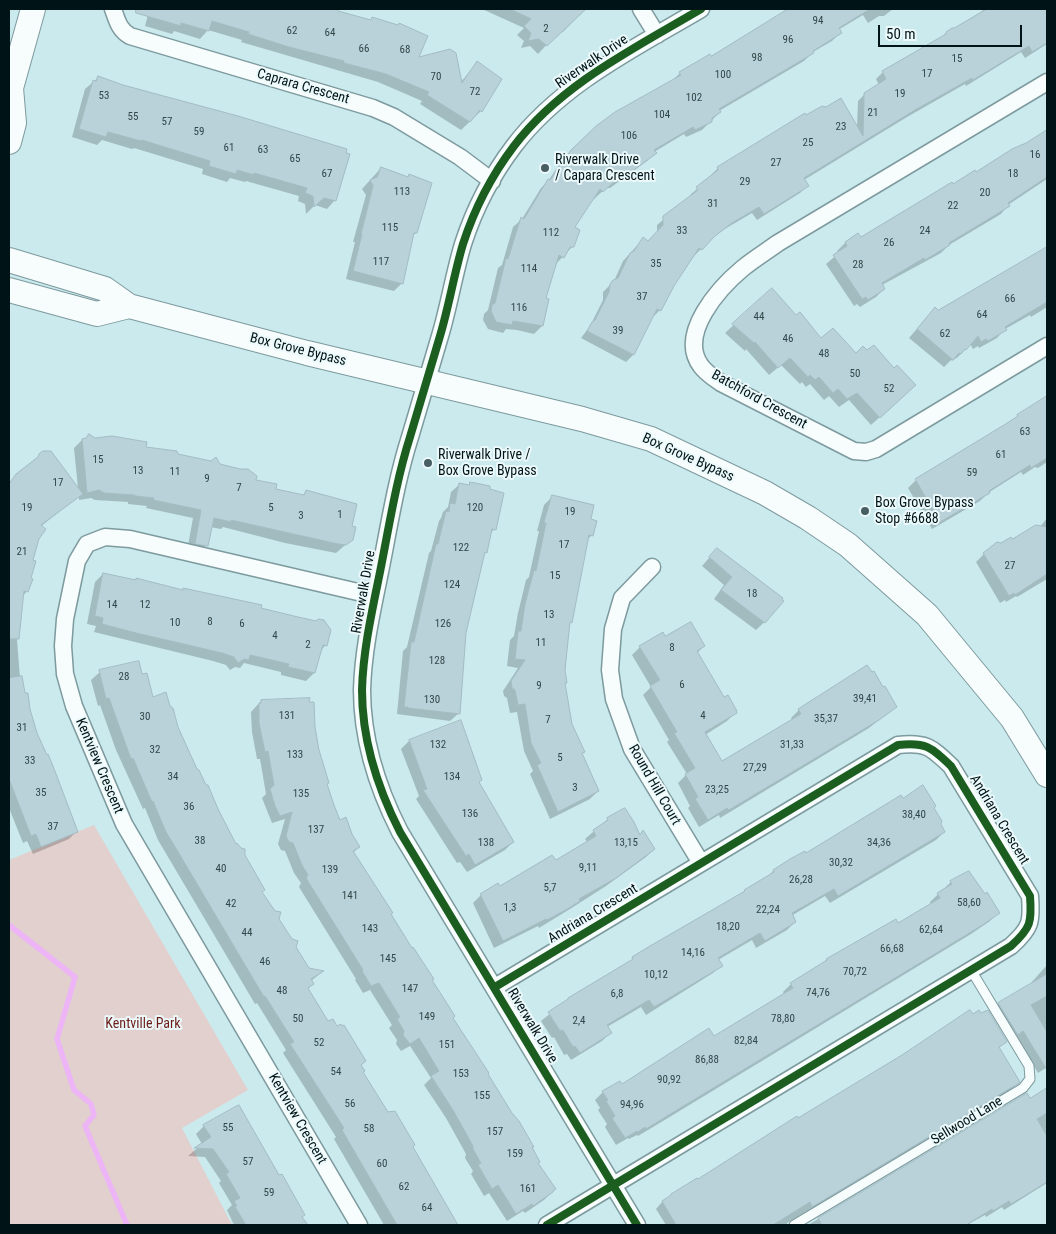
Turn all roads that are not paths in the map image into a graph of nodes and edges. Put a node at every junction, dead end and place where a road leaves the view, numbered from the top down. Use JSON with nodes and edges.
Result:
{"nodes":[{"id":1,"x":33,"y":9,"type":"edge"},
{"id":2,"x":113,"y":9,"type":"edge"},
{"id":3,"x":640,"y":9,"type":"edge"},
{"id":4,"x":701,"y":9,"type":"edge"},
{"id":5,"x":657,"y":35,"type":"junction"},
{"id":6,"x":1047,"y":82,"type":"edge"},
{"id":7,"x":10,"y":90,"type":"edge"},
{"id":8,"x":9,"y":142,"type":"edge"},
{"id":9,"x":492,"y":181,"type":"junction"},
{"id":10,"x":9,"y":260,"type":"edge"},
{"id":11,"x":9,"y":290,"type":"edge"},
{"id":12,"x":129,"y":306,"type":"junction"},
{"id":13,"x":1047,"y":346,"type":"edge"},
{"id":14,"x":426,"y":381,"type":"junction"},
{"id":15,"x":652,"y":567,"type":"dead end"},
{"id":16,"x":375,"y":596,"type":"junction"},
{"id":17,"x":1047,"y":775,"type":"edge"},
{"id":18,"x":701,"y":863,"type":"junction"},
{"id":19,"x":971,"y":970,"type":"junction"},
{"id":20,"x":495,"y":987,"type":"junction"},
{"id":21,"x":614,"y":1185,"type":"junction"},
{"id":22,"x":359,"y":1225,"type":"edge"},
{"id":23,"x":547,"y":1225,"type":"edge"},
{"id":24,"x":638,"y":1225,"type":"edge"},
{"id":25,"x":794,"y":1225,"type":"edge"}],
"edges":[{"from":1,"to":7,"type":"main road"},
{"from":2,"to":9,"type":"street","name":"Caprara Crescent"},
{"from":3,"to":5,"type":"street"},
{"from":4,"to":5,"type":"street","name":"Riverwalk Drive"},
{"from":5,"to":9,"type":"street","name":"Riverwalk Drive"},
{"from":6,"to":13,"type":"street","name":"Batchford Crescent"},
{"from":7,"to":8,"type":"main road"},
{"from":9,"to":14,"type":"street","name":"Riverwalk Drive"},
{"from":10,"to":12,"type":"main road","name":"Box Grove Bypass"},
{"from":11,"to":12,"type":"main road","name":"Box Grove Bypass"},
{"from":12,"to":14,"type":"main road","name":"Box Grove Bypass"},
{"from":14,"to":16,"type":"street","name":"Riverwalk Drive"},
{"from":14,"to":17,"type":"main road","name":"Box Grove Bypass"},
{"from":15,"to":18,"type":"street","name":"Round Hill Court"},
{"from":16,"to":20,"type":"street","name":"Riverwalk Drive"},
{"from":16,"to":22,"type":"street","name":"Kentview Crescent"},
{"from":18,"to":19,"type":"street","name":"Andriana Crescent"},
{"from":18,"to":20,"type":"street","name":"Andriana Crescent"},
{"from":19,"to":21,"type":"street","name":"Andriana Crescent"},
{"from":19,"to":25,"type":"lane","name":"Sellwood Lane"},
{"from":20,"to":21,"type":"street","name":"Riverwalk Drive"},
{"from":21,"to":23,"type":"street"},
{"from":21,"to":24,"type":"street","name":"Riverwalk Drive"}]}
